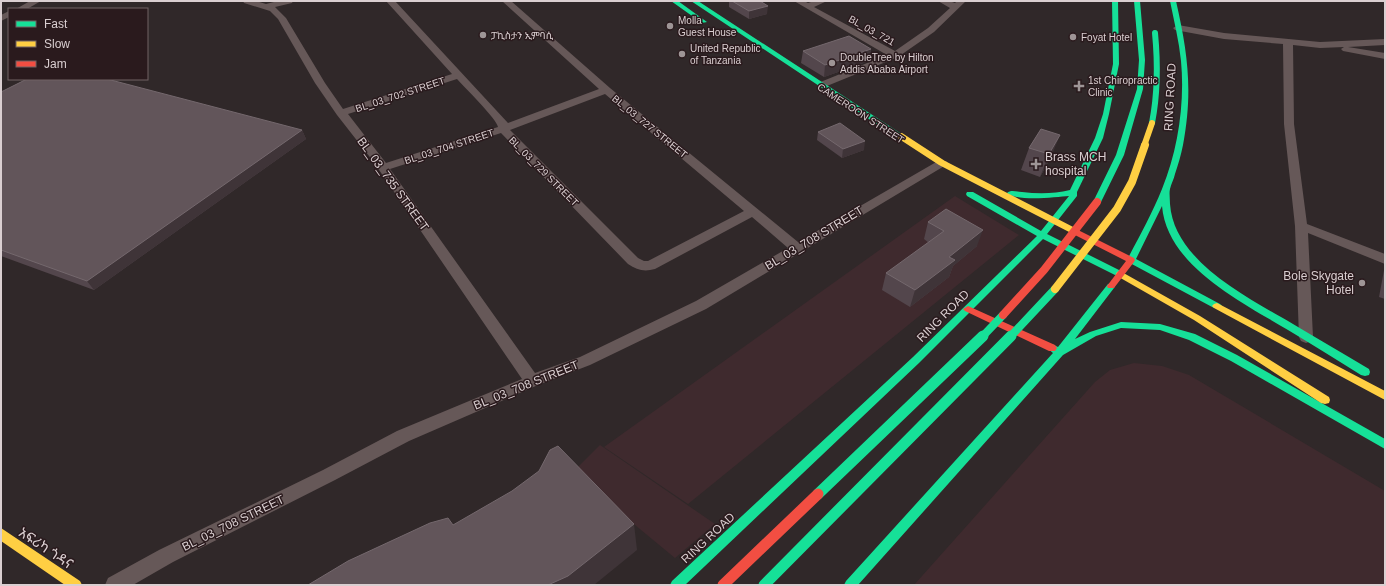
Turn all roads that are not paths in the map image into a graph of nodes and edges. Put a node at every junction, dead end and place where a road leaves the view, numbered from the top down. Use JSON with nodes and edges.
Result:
{"nodes":[{"id":1,"x":37,"y":1,"type":"edge"},
{"id":2,"x":247,"y":1,"type":"edge"},
{"id":3,"x":289,"y":1,"type":"edge"},
{"id":4,"x":390,"y":1,"type":"edge"},
{"id":5,"x":506,"y":1,"type":"edge"},
{"id":6,"x":674,"y":1,"type":"edge"},
{"id":7,"x":694,"y":1,"type":"edge"},
{"id":8,"x":798,"y":1,"type":"edge"},
{"id":9,"x":823,"y":1,"type":"edge"},
{"id":10,"x":942,"y":1,"type":"edge"},
{"id":11,"x":1115,"y":1,"type":"edge"},
{"id":12,"x":1137,"y":1,"type":"edge"},
{"id":13,"x":1172,"y":1,"type":"edge"},
{"id":14,"x":959,"y":4,"type":"edge"},
{"id":15,"x":268,"y":6,"type":"junction"},
{"id":16,"x":807,"y":6,"type":"junction"},
{"id":17,"x":22,"y":8,"type":"edge"},
{"id":18,"x":709,"y":26,"type":"dead end"},
{"id":19,"x":1154,"y":26,"type":"dead end"},
{"id":20,"x":1178,"y":28,"type":"junction"},
{"id":21,"x":1288,"y":42,"type":"junction"},
{"id":22,"x":1385,"y":42,"type":"edge"},
{"id":23,"x":1320,"y":45,"type":"junction"},
{"id":24,"x":895,"y":55,"type":"junction"},
{"id":25,"x":1385,"y":56,"type":"edge"},
{"id":26,"x":459,"y":74,"type":"junction"},
{"id":27,"x":822,"y":85,"type":"junction"},
{"id":28,"x":606,"y":90,"type":"junction"},
{"id":29,"x":341,"y":113,"type":"junction"},
{"id":30,"x":503,"y":129,"type":"junction"},
{"id":31,"x":894,"y":132,"type":"junction"},
{"id":32,"x":883,"y":136,"type":"dead end"},
{"id":33,"x":942,"y":163,"type":"junction"},
{"id":34,"x":923,"y":167,"type":"junction"},
{"id":35,"x":382,"y":168,"type":"junction"},
{"id":36,"x":942,"y":178,"type":"dead end"},
{"id":37,"x":971,"y":178,"type":"junction"},
{"id":38,"x":962,"y":189,"type":"dead end"},
{"id":39,"x":1166,"y":189,"type":"junction"},
{"id":40,"x":1073,"y":192,"type":"junction"},
{"id":41,"x":753,"y":211,"type":"junction"},
{"id":42,"x":1053,"y":221,"type":"junction"},
{"id":43,"x":1301,"y":226,"type":"junction"},
{"id":44,"x":1042,"y":235,"type":"junction"},
{"id":45,"x":797,"y":248,"type":"junction"},
{"id":46,"x":1385,"y":259,"type":"edge"},
{"id":47,"x":1131,"y":260,"type":"junction"},
{"id":48,"x":1120,"y":274,"type":"junction"},
{"id":49,"x":968,"y":309,"type":"junction"},
{"id":50,"x":1306,"y":337,"type":"junction"},
{"id":51,"x":1060,"y":352,"type":"junction"},
{"id":52,"x":1372,"y":376,"type":"dead end"},
{"id":53,"x":532,"y":381,"type":"junction"},
{"id":54,"x":1385,"y":396,"type":"edge"},
{"id":55,"x":1385,"y":441,"type":"edge"},
{"id":56,"x":1385,"y":444,"type":"edge"},
{"id":57,"x":1,"y":534,"type":"edge"},
{"id":58,"x":76,"y":585,"type":"edge"},
{"id":59,"x":115,"y":585,"type":"edge"},
{"id":60,"x":676,"y":585,"type":"edge"},
{"id":61,"x":723,"y":585,"type":"edge"},
{"id":62,"x":764,"y":585,"type":"edge"},
{"id":63,"x":850,"y":585,"type":"edge"}],
"edges":[{"from":1,"to":17,"type":"street"},
{"from":2,"to":15,"type":"street","name":"BL_03_735 STREET"},
{"from":3,"to":15,"type":"street"},
{"from":4,"to":26,"type":"street","name":"BL_03_729 STREET"},
{"from":5,"to":28,"type":"street","name":"BL_03_727 STREET"},
{"from":6,"to":18,"type":"main road"},
{"from":7,"to":27,"type":"main road","name":"CAMEROON STREET"},
{"from":8,"to":16,"type":"street","name":"BL_03_721"},
{"from":9,"to":16,"type":"street"},
{"from":10,"to":14,"type":"street"},
{"from":11,"to":40,"type":"main road","name":"RING ROAD"},
{"from":12,"to":61,"type":"main road","bridge":true},
{"from":13,"to":20,"type":"main road","name":"RING ROAD"},
{"from":14,"to":24,"type":"street"},
{"from":15,"to":29,"type":"street","name":"BL_03_735 STREET"},
{"from":16,"to":24,"type":"street","name":"BL_03_721"},
{"from":19,"to":62,"type":"main road","name":"RING ROAD","bridge":true},
{"from":20,"to":21,"type":"street"},
{"from":20,"to":39,"type":"main road","name":"RING ROAD"},
{"from":21,"to":23,"type":"street"},
{"from":21,"to":43,"type":"street"},
{"from":22,"to":23,"type":"street"},
{"from":23,"to":25,"type":"street"},
{"from":24,"to":27,"type":"street"},
{"from":26,"to":29,"type":"street","name":"BL_03_702 STREET"},
{"from":26,"to":30,"type":"street","name":"BL_03_729 STREET"},
{"from":27,"to":31,"type":"main road","name":"CAMEROON STREET"},
{"from":28,"to":30,"type":"street","name":"BL_03_704 STREET"},
{"from":28,"to":41,"type":"street","name":"BL_03_727 STREET"},
{"from":29,"to":35,"type":"street","name":"BL_03_735 STREET"},
{"from":30,"to":35,"type":"street","name":"BL_03_704 STREET"},
{"from":30,"to":41,"type":"street","name":"BL_03_729 STREET"},
{"from":31,"to":32,"type":"main road"},
{"from":31,"to":33,"type":"main road","name":"CAMEROON STREET"},
{"from":33,"to":34,"type":"street","name":"BL_03_708 STREET"},
{"from":33,"to":37,"type":"main road","name":"CAMEROON STREET"},
{"from":34,"to":36,"type":"main road"},
{"from":34,"to":45,"type":"street","name":"BL_03_708 STREET"},
{"from":35,"to":53,"type":"street","name":"BL_03_735 STREET"},
{"from":37,"to":40,"type":"main road"},
{"from":37,"to":42,"type":"main road","name":"CAMEROON STREET"},
{"from":38,"to":44,"type":"main road"},
{"from":39,"to":47,"type":"main road","name":"RING ROAD"},
{"from":39,"to":50,"type":"main road"},
{"from":40,"to":42,"type":"main road","name":"RING ROAD"},
{"from":41,"to":45,"type":"street","name":"BL_03_727 STREET"},
{"from":42,"to":44,"type":"main road","name":"RING ROAD"},
{"from":42,"to":47,"type":"main road","name":"CAMEROON STREET"},
{"from":43,"to":46,"type":"street"},
{"from":43,"to":50,"type":"street"},
{"from":44,"to":48,"type":"main road"},
{"from":44,"to":49,"type":"main road","name":"RING ROAD"},
{"from":45,"to":53,"type":"street","name":"BL_03_708 STREET"},
{"from":47,"to":48,"type":"main road","name":"RING ROAD"},
{"from":47,"to":54,"type":"main road","name":"CAMEROON STREET"},
{"from":48,"to":51,"type":"main road","name":"RING ROAD"},
{"from":48,"to":55,"type":"main road"},
{"from":49,"to":51,"type":"main road"},
{"from":49,"to":60,"type":"main road","name":"RING ROAD"},
{"from":50,"to":52,"type":"main road"},
{"from":51,"to":56,"type":"main road"},
{"from":51,"to":63,"type":"main road","name":"RING ROAD"},
{"from":53,"to":59,"type":"street","name":"BL_03_708 STREET"},
{"from":57,"to":58,"type":"main road","name":"አፍሪካ ጎዳና"}]}
